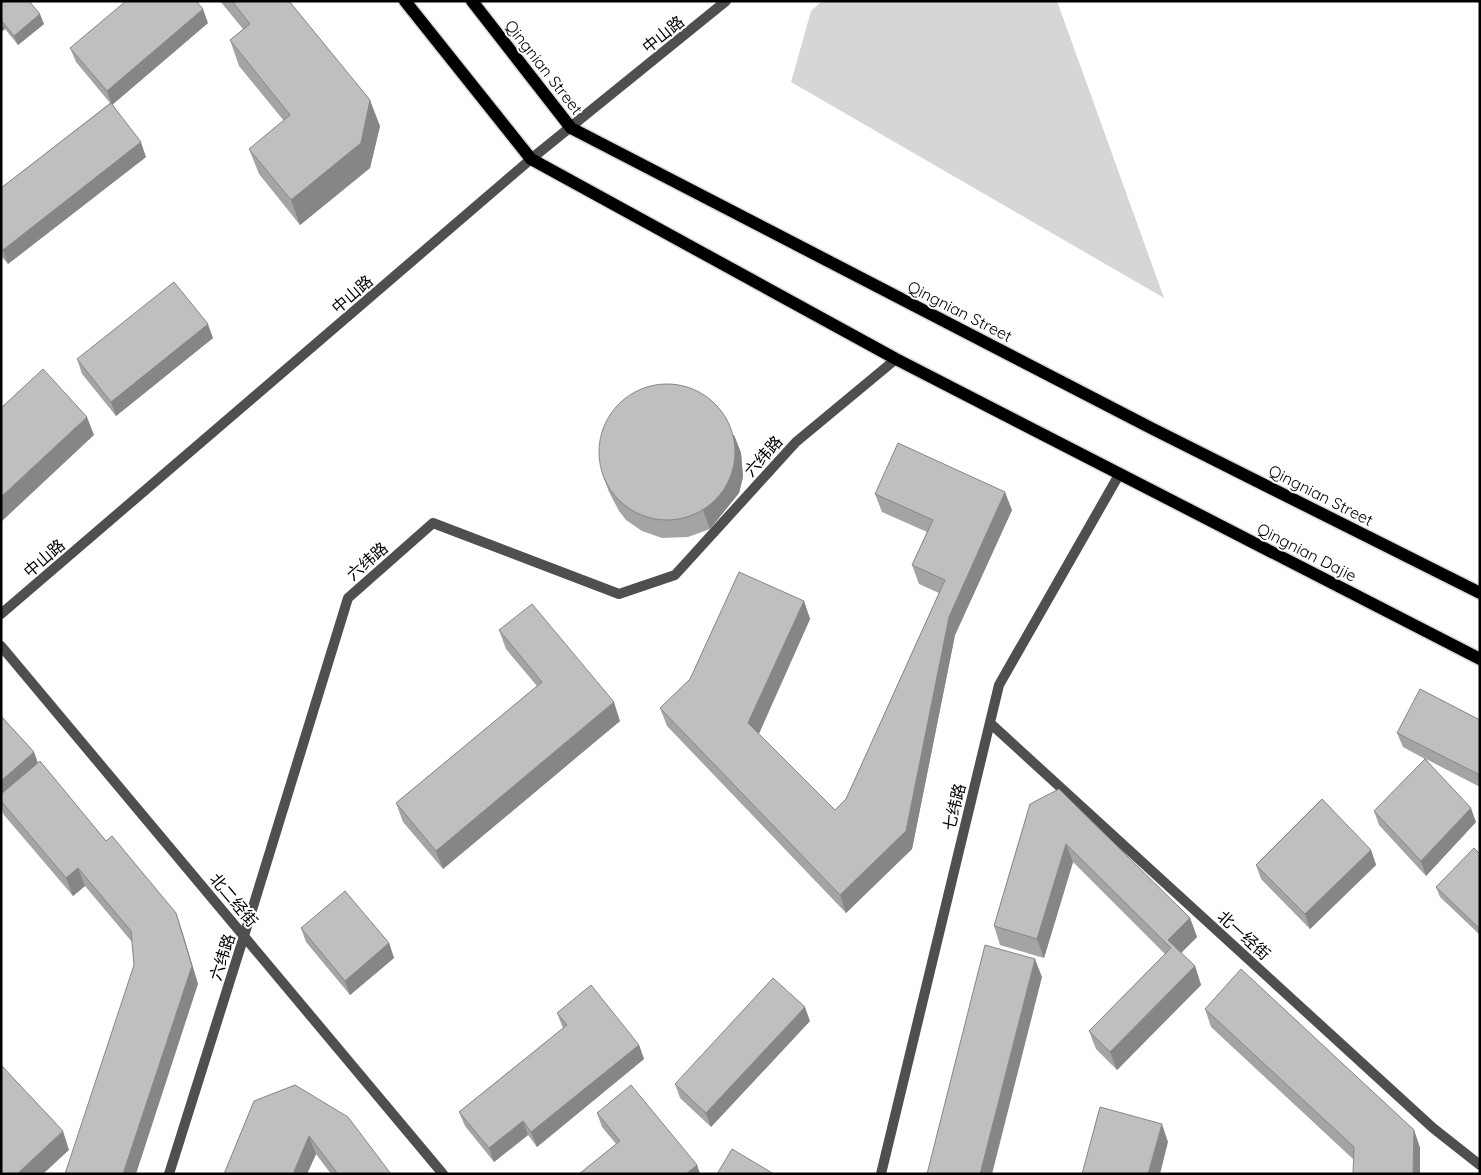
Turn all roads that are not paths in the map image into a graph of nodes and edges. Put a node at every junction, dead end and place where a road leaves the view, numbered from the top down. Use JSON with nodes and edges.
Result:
{"nodes":[{"id":1,"x":405,"y":1,"type":"edge"},
{"id":2,"x":472,"y":1,"type":"edge"},
{"id":3,"x":726,"y":1,"type":"edge"},
{"id":4,"x":571,"y":128,"type":"junction"},
{"id":5,"x":531,"y":159,"type":"junction"},
{"id":6,"x":896,"y":359,"type":"junction"},
{"id":7,"x":1120,"y":473,"type":"junction"},
{"id":8,"x":1480,"y":593,"type":"edge"},
{"id":9,"x":1,"y":614,"type":"edge"},
{"id":10,"x":1,"y":646,"type":"edge"},
{"id":11,"x":1480,"y":659,"type":"edge"},
{"id":12,"x":990,"y":723,"type":"junction"},
{"id":13,"x":244,"y":936,"type":"junction"},
{"id":14,"x":1480,"y":1166,"type":"edge"},
{"id":15,"x":169,"y":1174,"type":"edge"},
{"id":16,"x":443,"y":1174,"type":"edge"},
{"id":17,"x":881,"y":1174,"type":"edge"}],
"edges":[{"from":1,"to":5,"type":"main road"},
{"from":2,"to":4,"type":"main road","name":"Qingnian Street"},
{"from":3,"to":4,"type":"street","name":"中山路"},
{"from":4,"to":5,"type":"street","name":"中山路"},
{"from":4,"to":8,"type":"main road","name":"Qingnian Street"},
{"from":5,"to":6,"type":"main road"},
{"from":5,"to":9,"type":"street","name":"中山路"},
{"from":6,"to":7,"type":"main road"},
{"from":6,"to":13,"type":"street","name":"六纬路"},
{"from":7,"to":11,"type":"main road","name":"Qingnian Dajie"},
{"from":7,"to":12,"type":"street","name":"七纬路"},
{"from":10,"to":13,"type":"street","name":"北二经街"},
{"from":12,"to":14,"type":"street","name":"北一经街"},
{"from":12,"to":17,"type":"street","name":"七纬路"},
{"from":13,"to":15,"type":"street","name":"六纬路"},
{"from":13,"to":16,"type":"street","name":"北二经街"}]}
